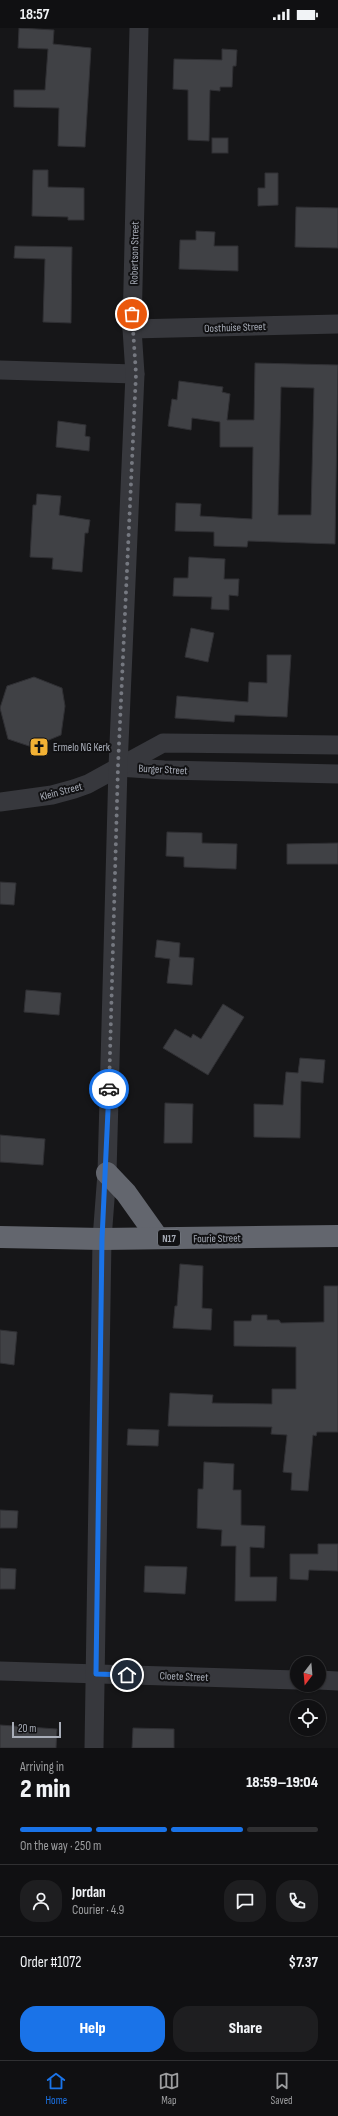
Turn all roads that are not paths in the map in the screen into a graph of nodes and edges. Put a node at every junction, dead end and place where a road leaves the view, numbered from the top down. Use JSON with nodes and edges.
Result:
{"nodes":[{"id":1,"x":139,"y":28,"type":"edge"},
{"id":2,"x":338,"y":324,"type":"edge"},
{"id":3,"x":132,"y":330,"type":"junction"},
{"id":4,"x":0,"y":370,"type":"edge"},
{"id":5,"x":136,"y":374,"type":"junction"},
{"id":6,"x":338,"y":745,"type":"edge"},
{"id":7,"x":118,"y":766,"type":"junction"},
{"id":8,"x":338,"y":774,"type":"edge"},
{"id":9,"x":0,"y":802,"type":"edge"},
{"id":10,"x":107,"y":1173,"type":"junction"},
{"id":11,"x":338,"y":1236,"type":"edge"},
{"id":12,"x":0,"y":1237,"type":"edge"},
{"id":13,"x":158,"y":1238,"type":"junction"},
{"id":14,"x":102,"y":1239,"type":"junction"},
{"id":15,"x":0,"y":1671,"type":"edge"},
{"id":16,"x":96,"y":1674,"type":"junction"},
{"id":17,"x":290,"y":1680,"type":"edge"},
{"id":18,"x":326,"y":1680,"type":"edge"},
{"id":19,"x":338,"y":1681,"type":"edge"},
{"id":20,"x":94,"y":1748,"type":"edge"}],
"edges":[{"from":1,"to":3,"type":"street","name":"Robertson Street"},
{"from":2,"to":3,"type":"street","name":"Oosthuise Street"},
{"from":3,"to":5,"type":"street","name":"Robertson Street"},
{"from":4,"to":5,"type":"street"},
{"from":5,"to":7,"type":"street","name":"Robertson Street"},
{"from":6,"to":7,"type":"street","name":"Burger Street"},
{"from":7,"to":8,"type":"street","name":"Burger Street"},
{"from":7,"to":9,"type":"street","name":"Klein Street"},
{"from":7,"to":10,"type":"street","name":"Robertson Street"},
{"from":10,"to":13,"type":"highway"},
{"from":10,"to":14,"type":"street","name":"Robertson Street"},
{"from":11,"to":13,"type":"highway","name":"Fourie Street","number":"N17"},
{"from":12,"to":14,"type":"highway","name":"Fourie Street","number":"N17"},
{"from":13,"to":14,"type":"highway","name":"Fourie Street","number":"N17"},
{"from":14,"to":16,"type":"street","name":"Robertson Street"},
{"from":15,"to":16,"type":"street","name":"Cloete Street"},
{"from":16,"to":17,"type":"street","name":"Cloete Street"},
{"from":16,"to":20,"type":"street","name":"Robertson Street"},
{"from":18,"to":19,"type":"street"}]}
